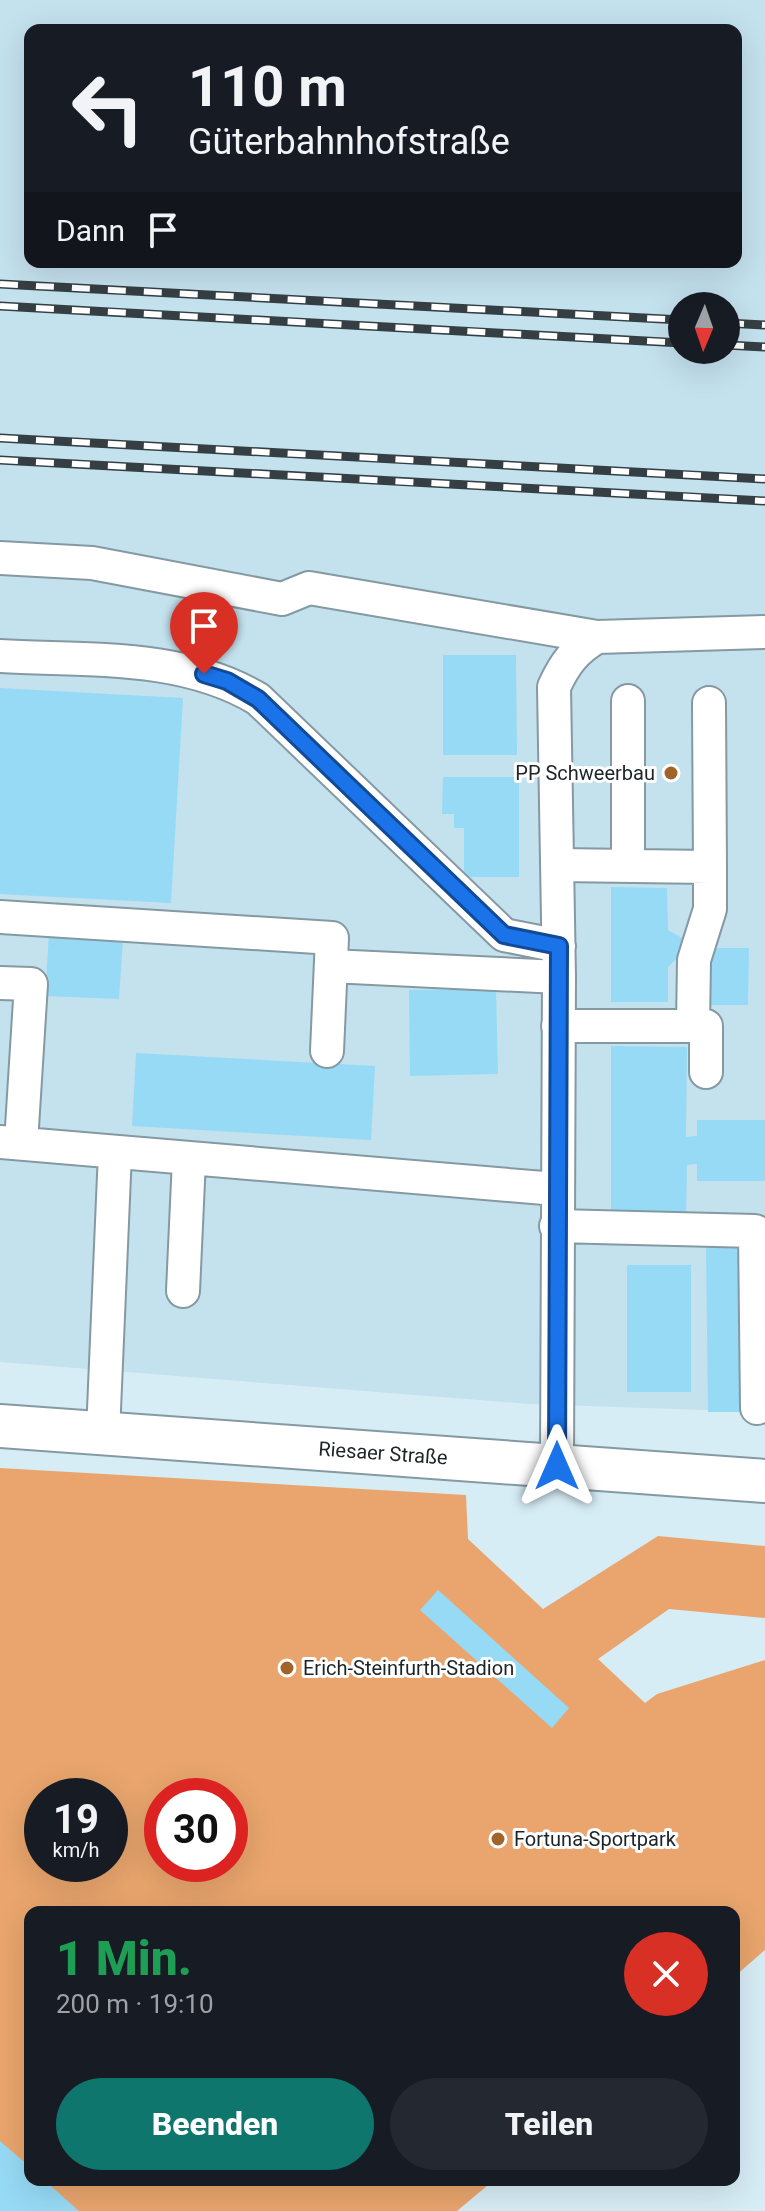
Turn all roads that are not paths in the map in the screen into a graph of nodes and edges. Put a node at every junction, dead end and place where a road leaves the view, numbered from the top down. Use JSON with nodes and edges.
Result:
{"nodes":[{"id":1,"x":0,"y":558,"type":"edge"},
{"id":2,"x":765,"y":632,"type":"edge"},
{"id":3,"x":597,"y":637,"type":"junction"},
{"id":4,"x":0,"y":656,"type":"edge"},
{"id":5,"x":628,"y":701,"type":"dead end"},
{"id":6,"x":709,"y":703,"type":"dead end"},
{"id":7,"x":558,"y":865,"type":"junction"},
{"id":8,"x":628,"y":866,"type":"junction"},
{"id":9,"x":710,"y":867,"type":"junction"},
{"id":10,"x":0,"y":917,"type":"edge"},
{"id":11,"x":559,"y":962,"type":"junction"},
{"id":12,"x":331,"y":966,"type":"junction"},
{"id":13,"x":0,"y":983,"type":"edge"},
{"id":14,"x":558,"y":1026,"type":"junction"},
{"id":15,"x":693,"y":1026,"type":"junction"},
{"id":16,"x":327,"y":1051,"type":"dead end"},
{"id":17,"x":706,"y":1072,"type":"dead end"},
{"id":18,"x":11,"y":1142,"type":"edge"},
{"id":19,"x":115,"y":1152,"type":"junction"},
{"id":20,"x":189,"y":1159,"type":"junction"},
{"id":21,"x":556,"y":1189,"type":"junction"},
{"id":22,"x":556,"y":1226,"type":"junction"},
{"id":23,"x":183,"y":1291,"type":"dead end"},
{"id":24,"x":757,"y":1408,"type":"dead end"},
{"id":25,"x":0,"y":1426,"type":"edge"},
{"id":26,"x":103,"y":1433,"type":"junction"},
{"id":27,"x":557,"y":1466,"type":"junction"},
{"id":28,"x":765,"y":1481,"type":"edge"}],
"edges":[{"from":1,"to":3,"type":"street"},
{"from":2,"to":3,"type":"street"},
{"from":3,"to":7,"type":"street"},
{"from":4,"to":11,"type":"street"},
{"from":5,"to":8,"type":"street"},
{"from":6,"to":9,"type":"street"},
{"from":7,"to":8,"type":"street"},
{"from":7,"to":11,"type":"street"},
{"from":8,"to":9,"type":"street"},
{"from":9,"to":15,"type":"street"},
{"from":10,"to":12,"type":"street"},
{"from":11,"to":12,"type":"street"},
{"from":11,"to":14,"type":"street"},
{"from":12,"to":16,"type":"street"},
{"from":13,"to":18,"type":"street"},
{"from":14,"to":15,"type":"street"},
{"from":14,"to":21,"type":"street"},
{"from":15,"to":17,"type":"street"},
{"from":18,"to":19,"type":"street"},
{"from":19,"to":20,"type":"street"},
{"from":19,"to":26,"type":"street"},
{"from":20,"to":21,"type":"street"},
{"from":20,"to":23,"type":"street"},
{"from":21,"to":22,"type":"street"},
{"from":22,"to":24,"type":"street"},
{"from":22,"to":27,"type":"street"},
{"from":25,"to":26,"type":"main road","name":"Riesaer Straße"},
{"from":26,"to":27,"type":"main road","name":"Riesaer Straße"},
{"from":27,"to":28,"type":"main road","name":"Riesaer Straße"}]}
